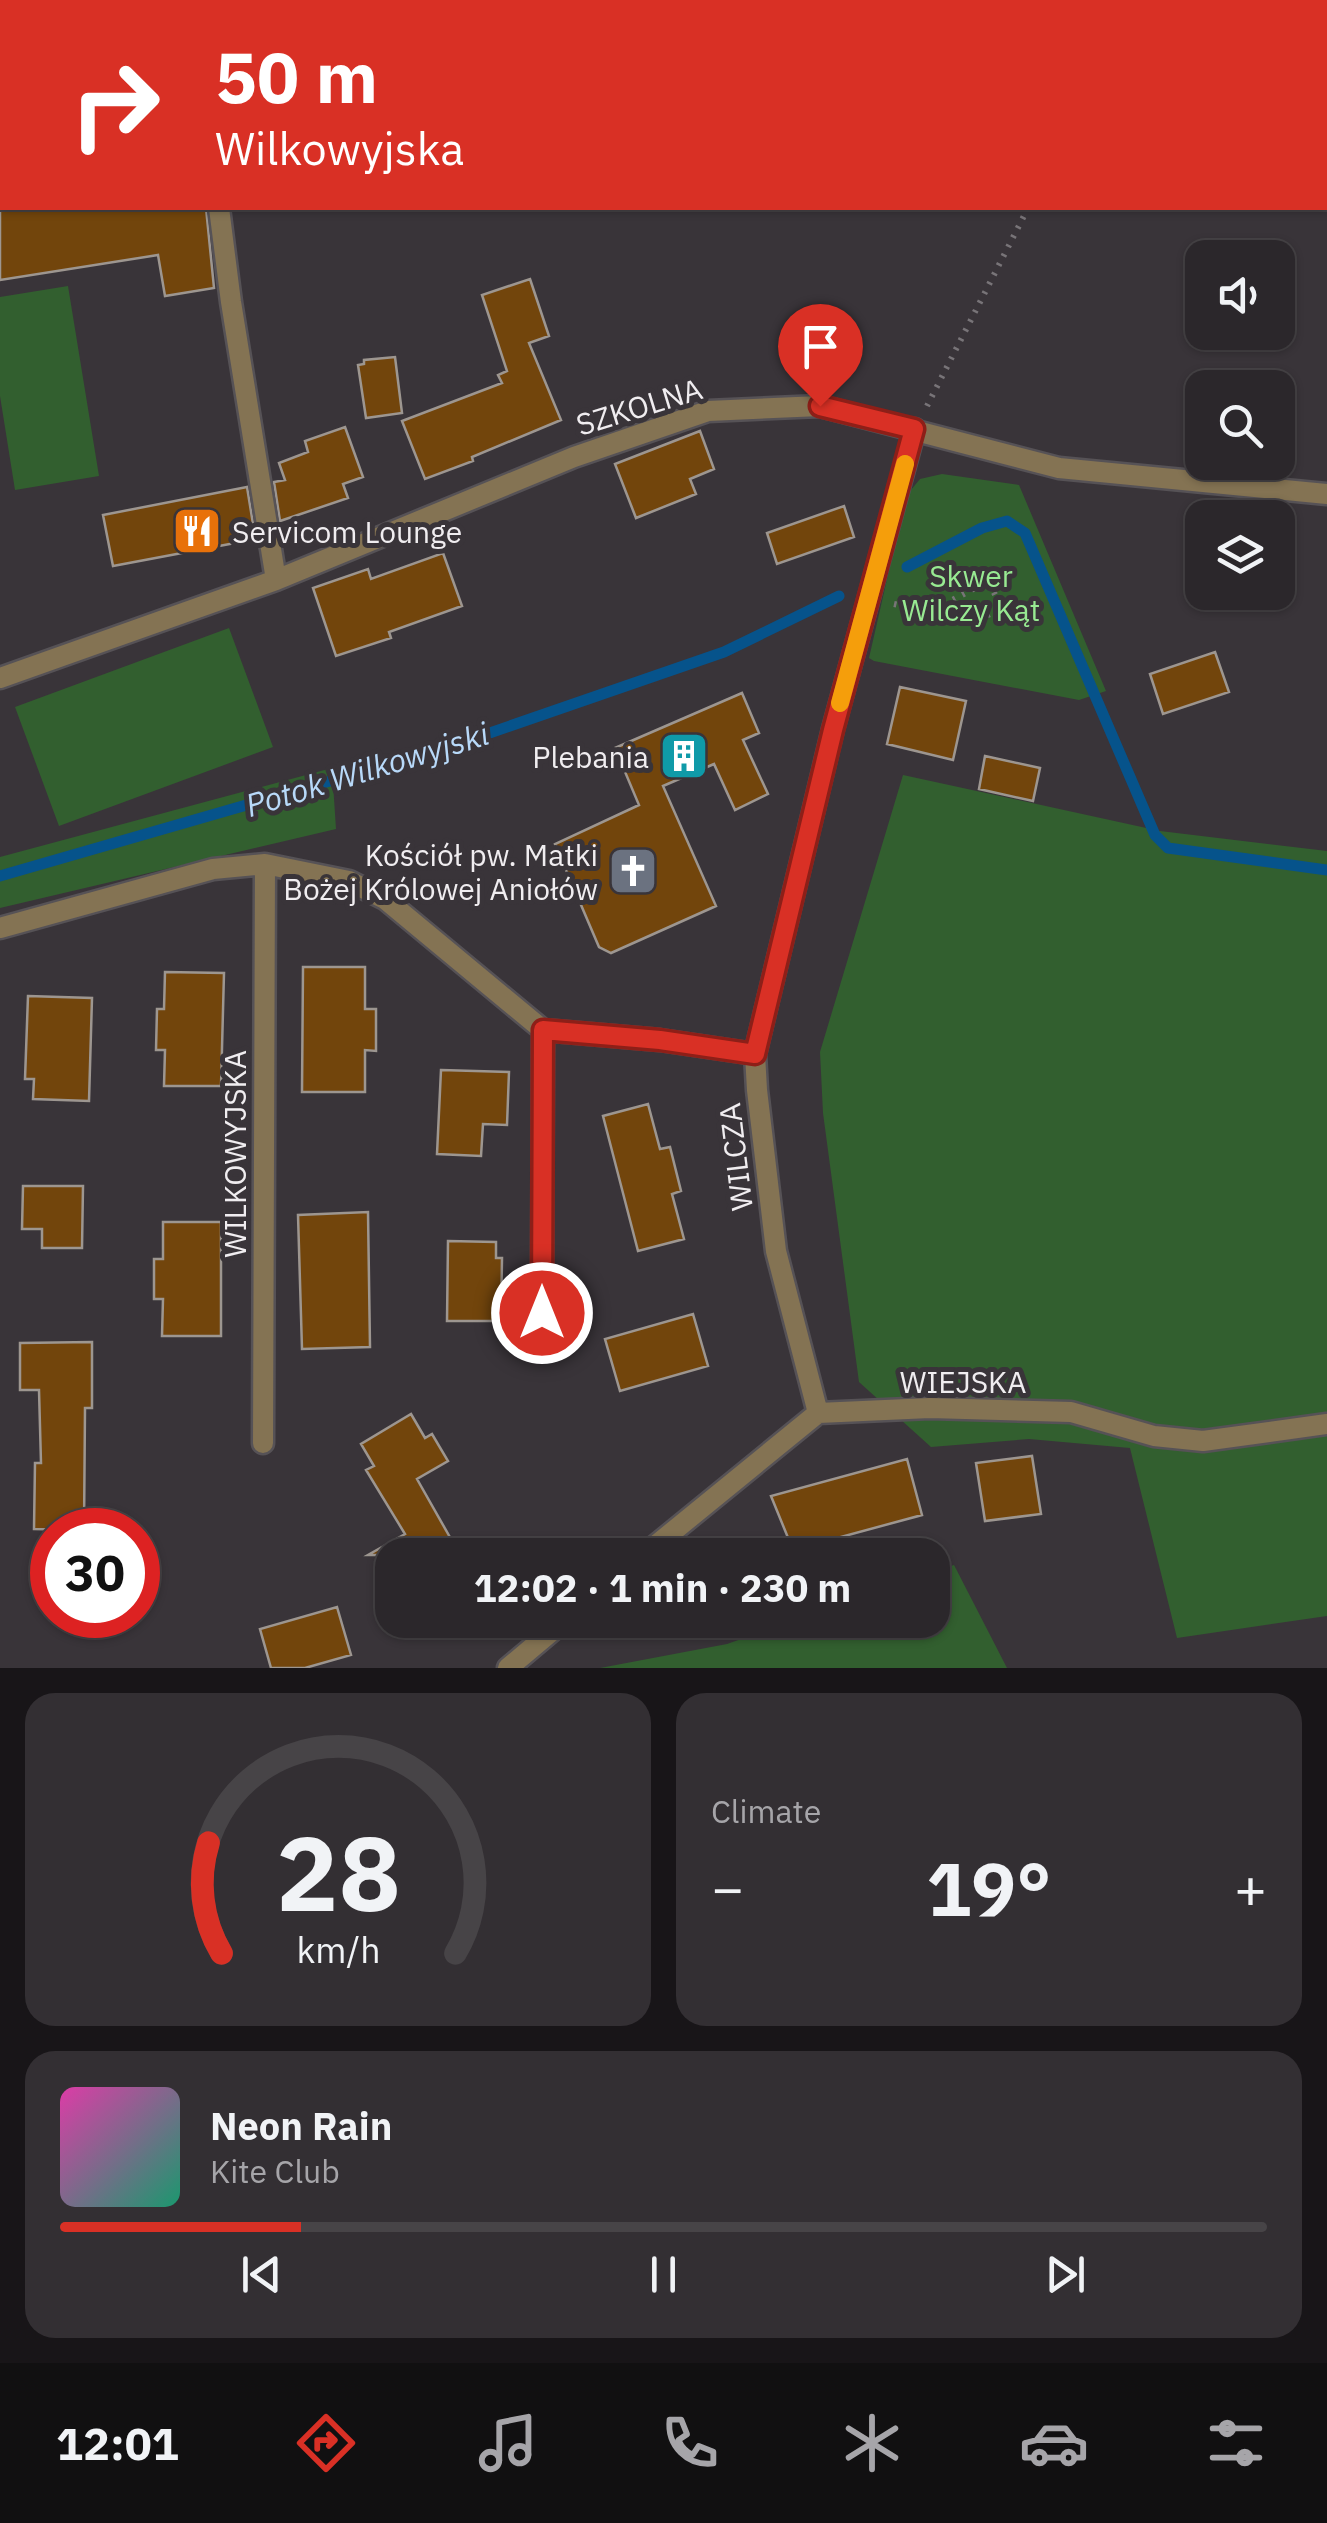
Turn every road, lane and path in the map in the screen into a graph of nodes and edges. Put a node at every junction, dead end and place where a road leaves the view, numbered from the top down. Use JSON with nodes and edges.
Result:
{"nodes":[{"id":1,"x":219,"y":210,"type":"edge"},
{"id":2,"x":1027,"y":210,"type":"edge"},
{"id":3,"x":914,"y":429,"type":"junction"},
{"id":4,"x":1327,"y":494,"type":"edge"},
{"id":5,"x":276,"y":580,"type":"junction"},
{"id":6,"x":868,"y":599,"type":"junction"},
{"id":7,"x":930,"y":612,"type":"junction"},
{"id":8,"x":0,"y":678,"type":"edge"},
{"id":9,"x":265,"y":864,"type":"junction"},
{"id":10,"x":0,"y":928,"type":"edge"},
{"id":11,"x":543,"y":1030,"type":"junction"},
{"id":12,"x":755,"y":1054,"type":"junction"},
{"id":13,"x":542,"y":1313,"type":"dead end"},
{"id":14,"x":818,"y":1413,"type":"junction"},
{"id":15,"x":1327,"y":1424,"type":"edge"},
{"id":16,"x":263,"y":1443,"type":"dead end"},
{"id":17,"x":665,"y":1538,"type":"edge"},
{"id":18,"x":543,"y":1638,"type":"edge"},
{"id":19,"x":508,"y":1668,"type":"edge"}],
"edges":[{"from":1,"to":5,"type":"street"},
{"from":2,"to":3,"type":"path"},
{"from":3,"to":4,"type":"street","name":"SZKOLNA"},
{"from":3,"to":5,"type":"street","name":"SZKOLNA"},
{"from":3,"to":6,"type":"street","name":"WILCZA"},
{"from":5,"to":8,"type":"street","name":"SZKOLNA"},
{"from":6,"to":7,"type":"path"},
{"from":6,"to":12,"type":"street","name":"WILCZA"},
{"from":7,"to":7,"type":"path"},
{"from":9,"to":10,"type":"street"},
{"from":9,"to":11,"type":"street"},
{"from":9,"to":16,"type":"street","name":"WILKOWYJSKA"},
{"from":11,"to":12,"type":"street"},
{"from":11,"to":13,"type":"street"},
{"from":12,"to":14,"type":"street","name":"WILCZA"},
{"from":14,"to":15,"type":"street","name":"WIEJSKA"},
{"from":14,"to":17,"type":"street"},
{"from":18,"to":19,"type":"street"}]}
